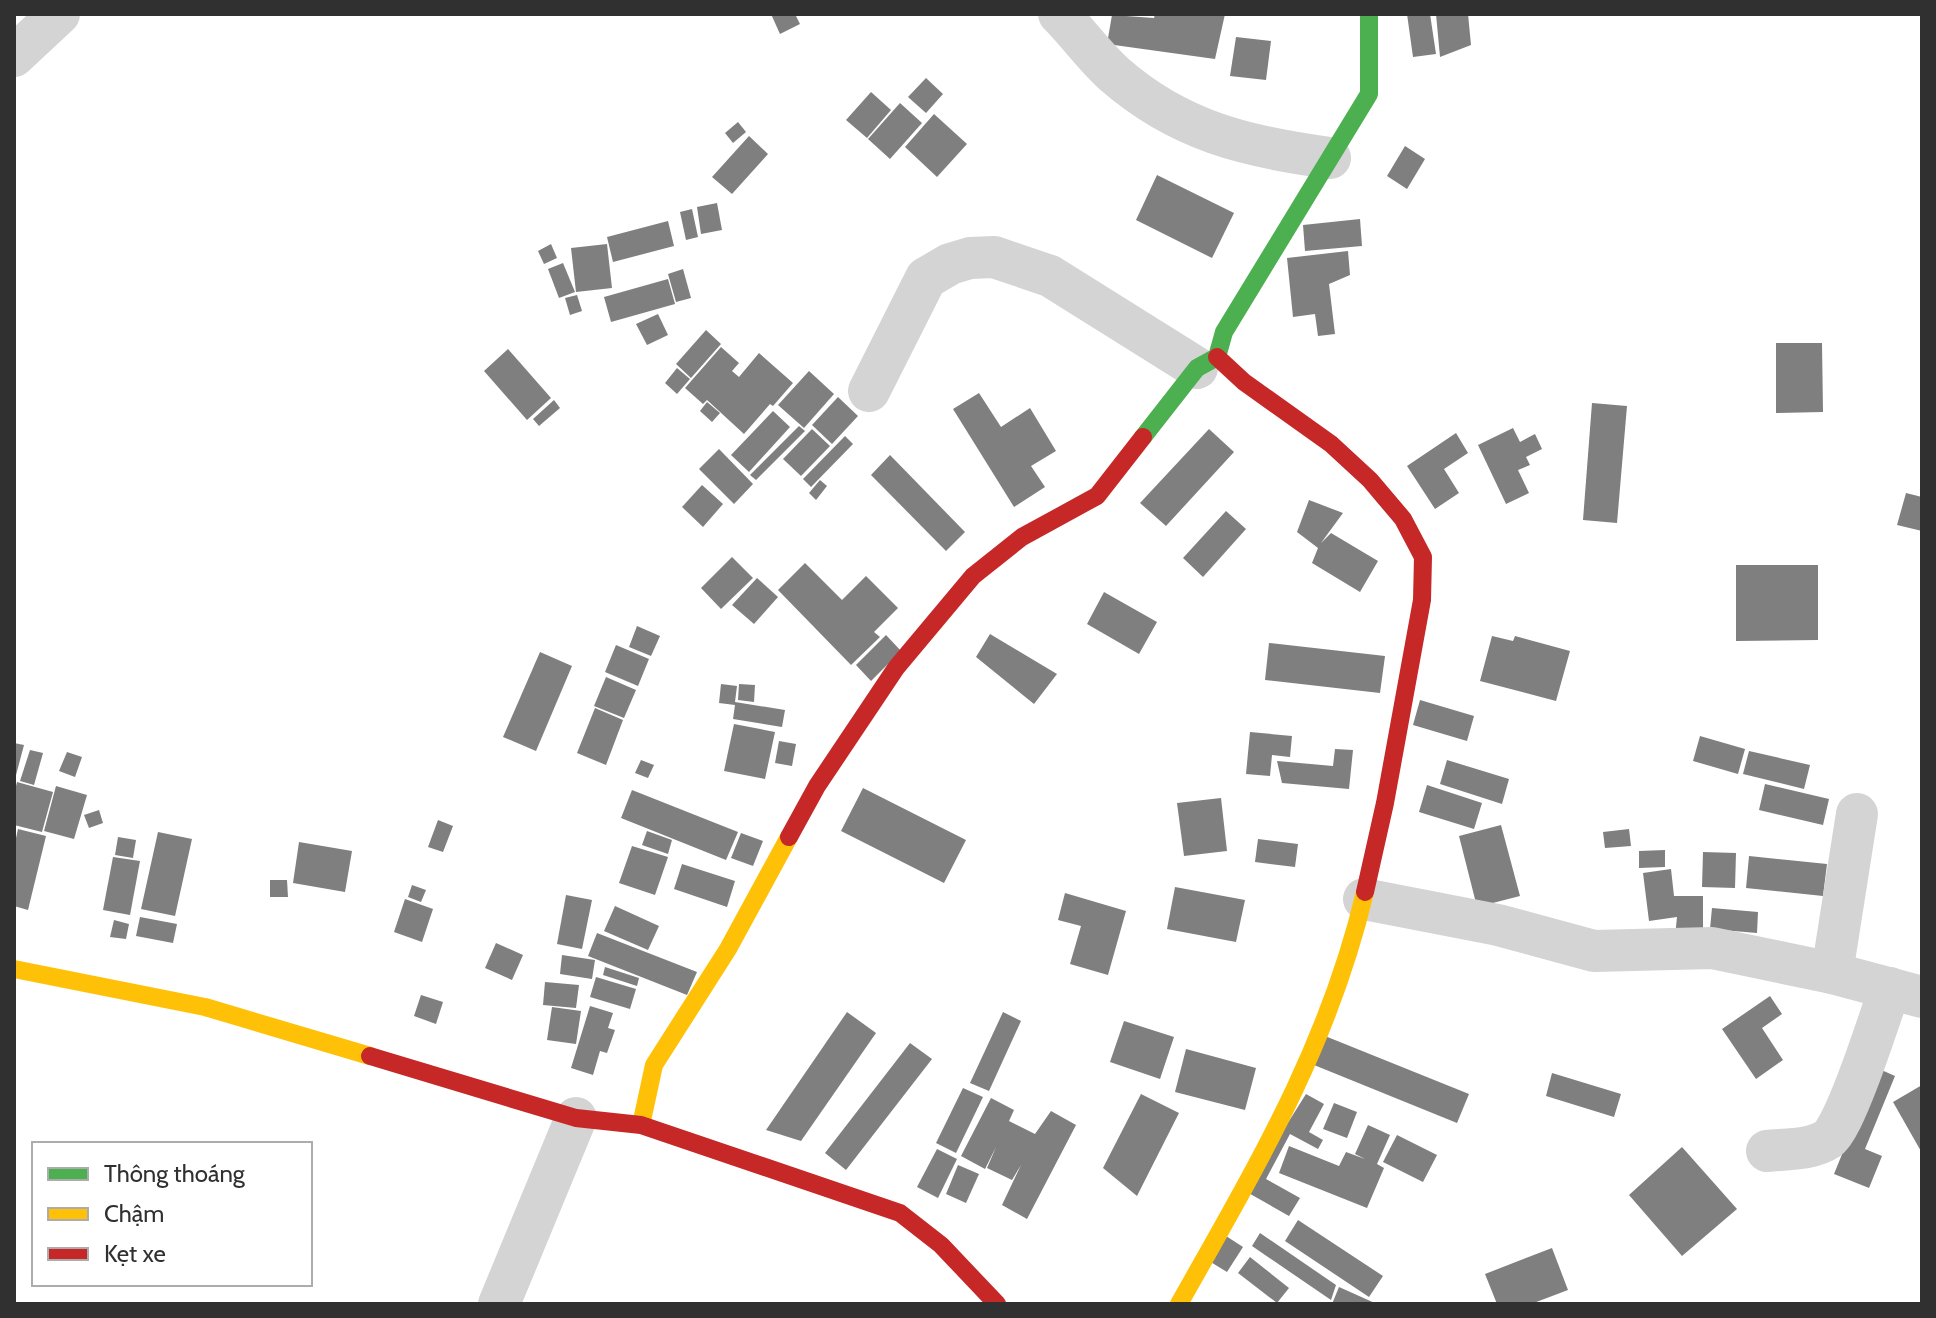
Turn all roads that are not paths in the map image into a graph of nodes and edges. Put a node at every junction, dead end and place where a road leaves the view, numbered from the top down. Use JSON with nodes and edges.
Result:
{"nodes":[{"id":1,"x":59,"y":14,"type":"edge"},
{"id":2,"x":1059,"y":14,"type":"edge"},
{"id":3,"x":1369,"y":14,"type":"edge"},
{"id":4,"x":14,"y":56,"type":"edge"},
{"id":5,"x":1330,"y":158,"type":"junction"},
{"id":6,"x":1207,"y":362,"type":"junction"},
{"id":7,"x":869,"y":391,"type":"dead end"},
{"id":8,"x":1857,"y":814,"type":"dead end"},
{"id":9,"x":1364,"y":899,"type":"junction"},
{"id":10,"x":14,"y":969,"type":"edge"},
{"id":11,"x":1832,"y":973,"type":"junction"},
{"id":12,"x":1906,"y":992,"type":"edge"},
{"id":13,"x":576,"y":1118,"type":"junction"},
{"id":14,"x":641,"y":1125,"type":"junction"},
{"id":15,"x":1767,"y":1151,"type":"dead end"},
{"id":16,"x":499,"y":1304,"type":"edge"},
{"id":17,"x":997,"y":1304,"type":"edge"},
{"id":18,"x":1179,"y":1304,"type":"edge"}],
"edges":[{"from":1,"to":4,"type":"street"},
{"from":2,"to":5,"type":"street"},
{"from":3,"to":5,"type":"street"},
{"from":5,"to":6,"type":"street"},
{"from":6,"to":7,"type":"street"},
{"from":6,"to":9,"type":"street"},
{"from":6,"to":14,"type":"street"},
{"from":8,"to":11,"type":"street"},
{"from":9,"to":11,"type":"street"},
{"from":9,"to":18,"type":"street"},
{"from":10,"to":13,"type":"street"},
{"from":11,"to":12,"type":"street"},
{"from":12,"to":15,"type":"street"},
{"from":13,"to":14,"type":"street"},
{"from":13,"to":16,"type":"street"},
{"from":14,"to":17,"type":"street"}]}
